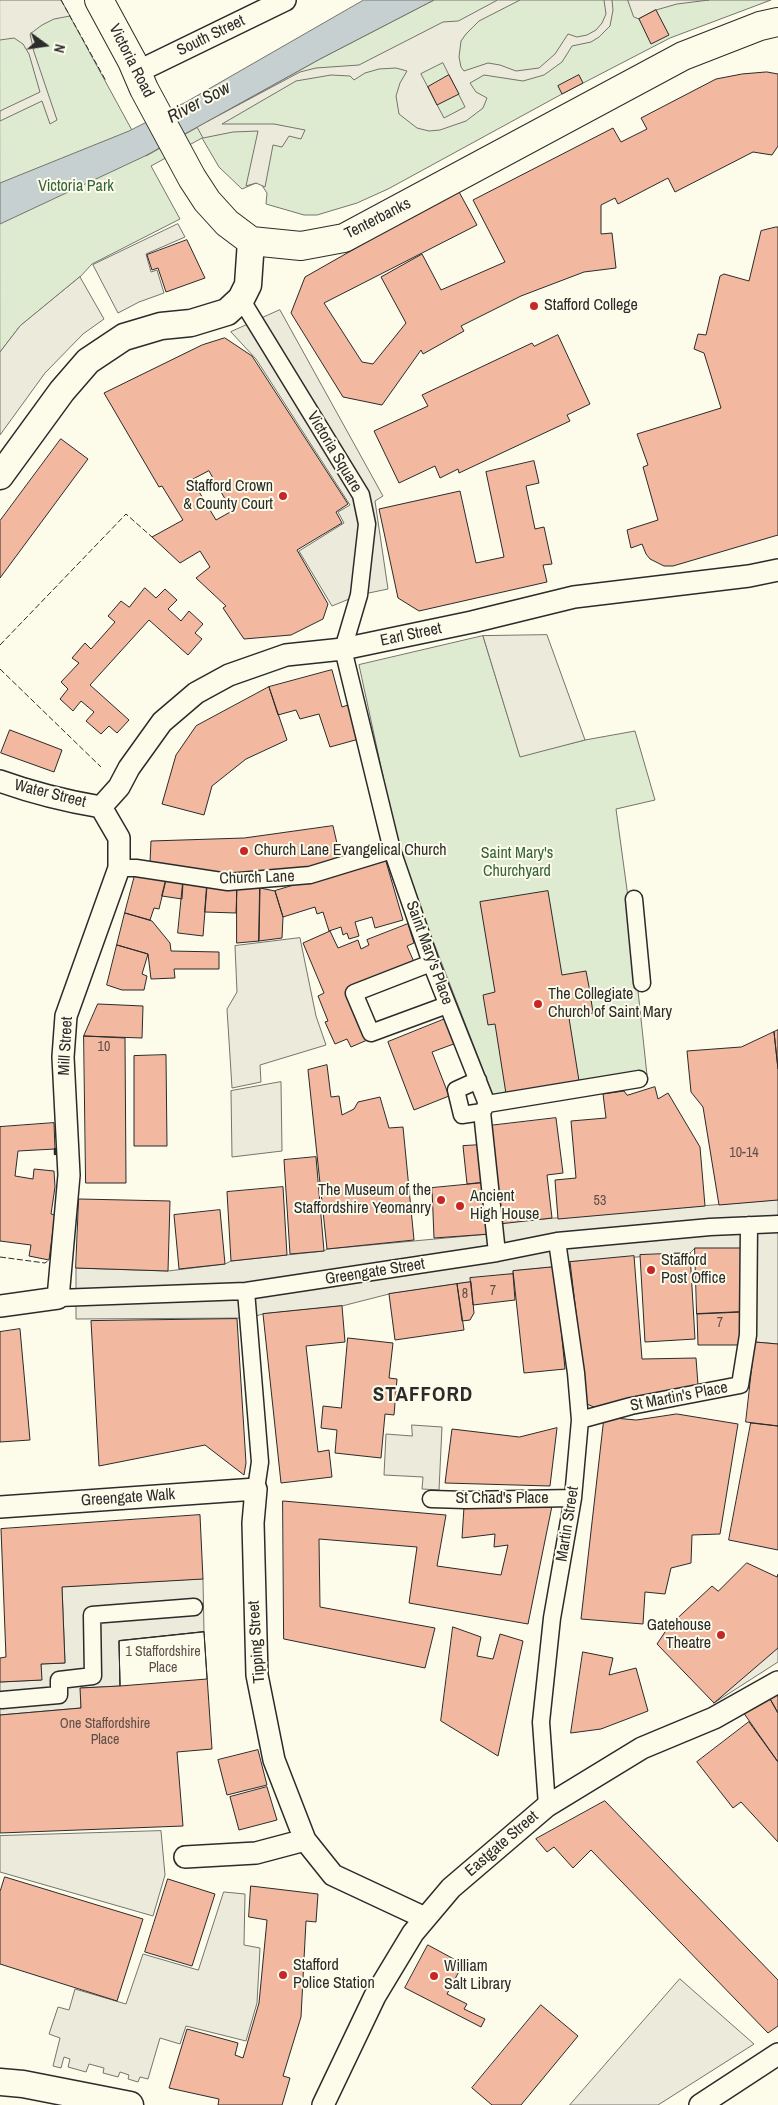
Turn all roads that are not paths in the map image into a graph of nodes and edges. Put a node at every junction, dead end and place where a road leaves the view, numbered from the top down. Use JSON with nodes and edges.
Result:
{"nodes":[{"id":1,"x":99,"y":0,"type":"edge"},
{"id":2,"x":285,"y":0,"type":"edge"},
{"id":3,"x":778,"y":22,"type":"edge"},
{"id":4,"x":141,"y":81,"type":"junction"},
{"id":5,"x":251,"y":241,"type":"junction"},
{"id":6,"x":241,"y":299,"type":"junction"},
{"id":7,"x":0,"y":476,"type":"edge"},
{"id":8,"x":778,"y":570,"type":"edge"},
{"id":9,"x":343,"y":649,"type":"junction"},
{"id":10,"x":0,"y":781,"type":"edge"},
{"id":11,"x":101,"y":807,"type":"junction"},
{"id":12,"x":392,"y":850,"type":"junction"},
{"id":13,"x":119,"y":868,"type":"junction"},
{"id":14,"x":634,"y":899,"type":"dead end"},
{"id":15,"x":431,"y":963,"type":"junction"},
{"id":16,"x":642,"y":983,"type":"dead end"},
{"id":17,"x":448,"y":1005,"type":"junction"},
{"id":18,"x":639,"y":1079,"type":"dead end"},
{"id":19,"x":478,"y":1080,"type":"junction"},
{"id":20,"x":485,"y":1108,"type":"junction"},
{"id":21,"x":778,"y":1224,"type":"edge"},
{"id":22,"x":749,"y":1225,"type":"junction"},
{"id":23,"x":557,"y":1241,"type":"junction"},
{"id":24,"x":497,"y":1253,"type":"junction"},
{"id":25,"x":246,"y":1291,"type":"junction"},
{"id":26,"x":58,"y":1298,"type":"junction"},
{"id":27,"x":0,"y":1306,"type":"edge"},
{"id":28,"x":580,"y":1420,"type":"junction"},
{"id":29,"x":256,"y":1490,"type":"junction"},
{"id":30,"x":573,"y":1498,"type":"junction"},
{"id":31,"x":430,"y":1499,"type":"dead end"},
{"id":32,"x":0,"y":1507,"type":"edge"},
{"id":33,"x":194,"y":1607,"type":"dead end"},
{"id":34,"x":778,"y":1682,"type":"edge"},
{"id":35,"x":2,"y":1700,"type":"dead end"},
{"id":36,"x":547,"y":1806,"type":"junction"},
{"id":37,"x":305,"y":1840,"type":"junction"},
{"id":38,"x":185,"y":1857,"type":"dead end"},
{"id":39,"x":425,"y":1918,"type":"junction"},
{"id":40,"x":778,"y":2054,"type":"edge"},
{"id":41,"x":0,"y":2061,"type":"edge"},
{"id":42,"x":11,"y":2083,"type":"edge"},
{"id":43,"x":130,"y":2105,"type":"edge"},
{"id":44,"x":322,"y":2105,"type":"edge"},
{"id":45,"x":700,"y":2105,"type":"edge"}],
"edges":[{"from":1,"to":4,"type":"highway","name":"Victoria Road"},
{"from":2,"to":4,"type":"street","name":"South Street"},
{"from":3,"to":5,"type":"highway","name":"Tenterbanks"},
{"from":4,"to":5,"type":"highway","name":"Victoria Road"},
{"from":5,"to":6,"type":"street"},
{"from":6,"to":7,"type":"street"},
{"from":6,"to":9,"type":"street","name":"Victoria Square"},
{"from":8,"to":9,"type":"street","name":"Earl Street"},
{"from":9,"to":11,"type":"street","name":"Earl Street"},
{"from":9,"to":12,"type":"street","name":"Saint Mary's Place"},
{"from":10,"to":11,"type":"street","name":"Water Street"},
{"from":11,"to":13,"type":"street","name":"Mill Street"},
{"from":12,"to":13,"type":"street","name":"Church Lane"},
{"from":12,"to":15,"type":"street","name":"Saint Mary's Place"},
{"from":13,"to":26,"type":"street","name":"Mill Street"},
{"from":14,"to":16,"type":"street"},
{"from":15,"to":17,"type":"street","name":"Saint Mary's Place"},
{"from":15,"to":17,"type":"street"},
{"from":17,"to":19,"type":"street","name":"Saint Mary's Place"},
{"from":18,"to":20,"type":"street"},
{"from":19,"to":20,"type":"street","name":"Saint Mary's Place"},
{"from":19,"to":20,"type":"street"},
{"from":20,"to":24,"type":"street","name":"Saint Mary's Place"},
{"from":21,"to":22,"type":"street","name":"Greengate Street"},
{"from":22,"to":23,"type":"street","name":"Greengate Street"},
{"from":22,"to":28,"type":"street","name":"St Martin's Place"},
{"from":23,"to":24,"type":"street","name":"Greengate Street"},
{"from":23,"to":28,"type":"street","name":"Martin Street"},
{"from":24,"to":25,"type":"street","name":"Greengate Street"},
{"from":25,"to":26,"type":"street","name":"Greengate Street"},
{"from":25,"to":29,"type":"street","name":"Tipping Street"},
{"from":26,"to":27,"type":"street","name":"Greengate Street"},
{"from":28,"to":30,"type":"street","name":"Martin Street"},
{"from":29,"to":32,"type":"street","name":"Greengate Walk"},
{"from":29,"to":37,"type":"street","name":"Tipping Street"},
{"from":30,"to":31,"type":"street","name":"St Chad's Place"},
{"from":30,"to":36,"type":"street","name":"Martin Street"},
{"from":33,"to":35,"type":"street"},
{"from":34,"to":36,"type":"street","name":"Eastgate Street"},
{"from":36,"to":39,"type":"street","name":"Eastgate Street"},
{"from":37,"to":38,"type":"street"},
{"from":37,"to":39,"type":"street","name":"Tipping Street"},
{"from":39,"to":44,"type":"street","name":"Eastgate Street"},
{"from":40,"to":45,"type":"street"},
{"from":41,"to":42,"type":"street"},
{"from":42,"to":43,"type":"street"}]}
